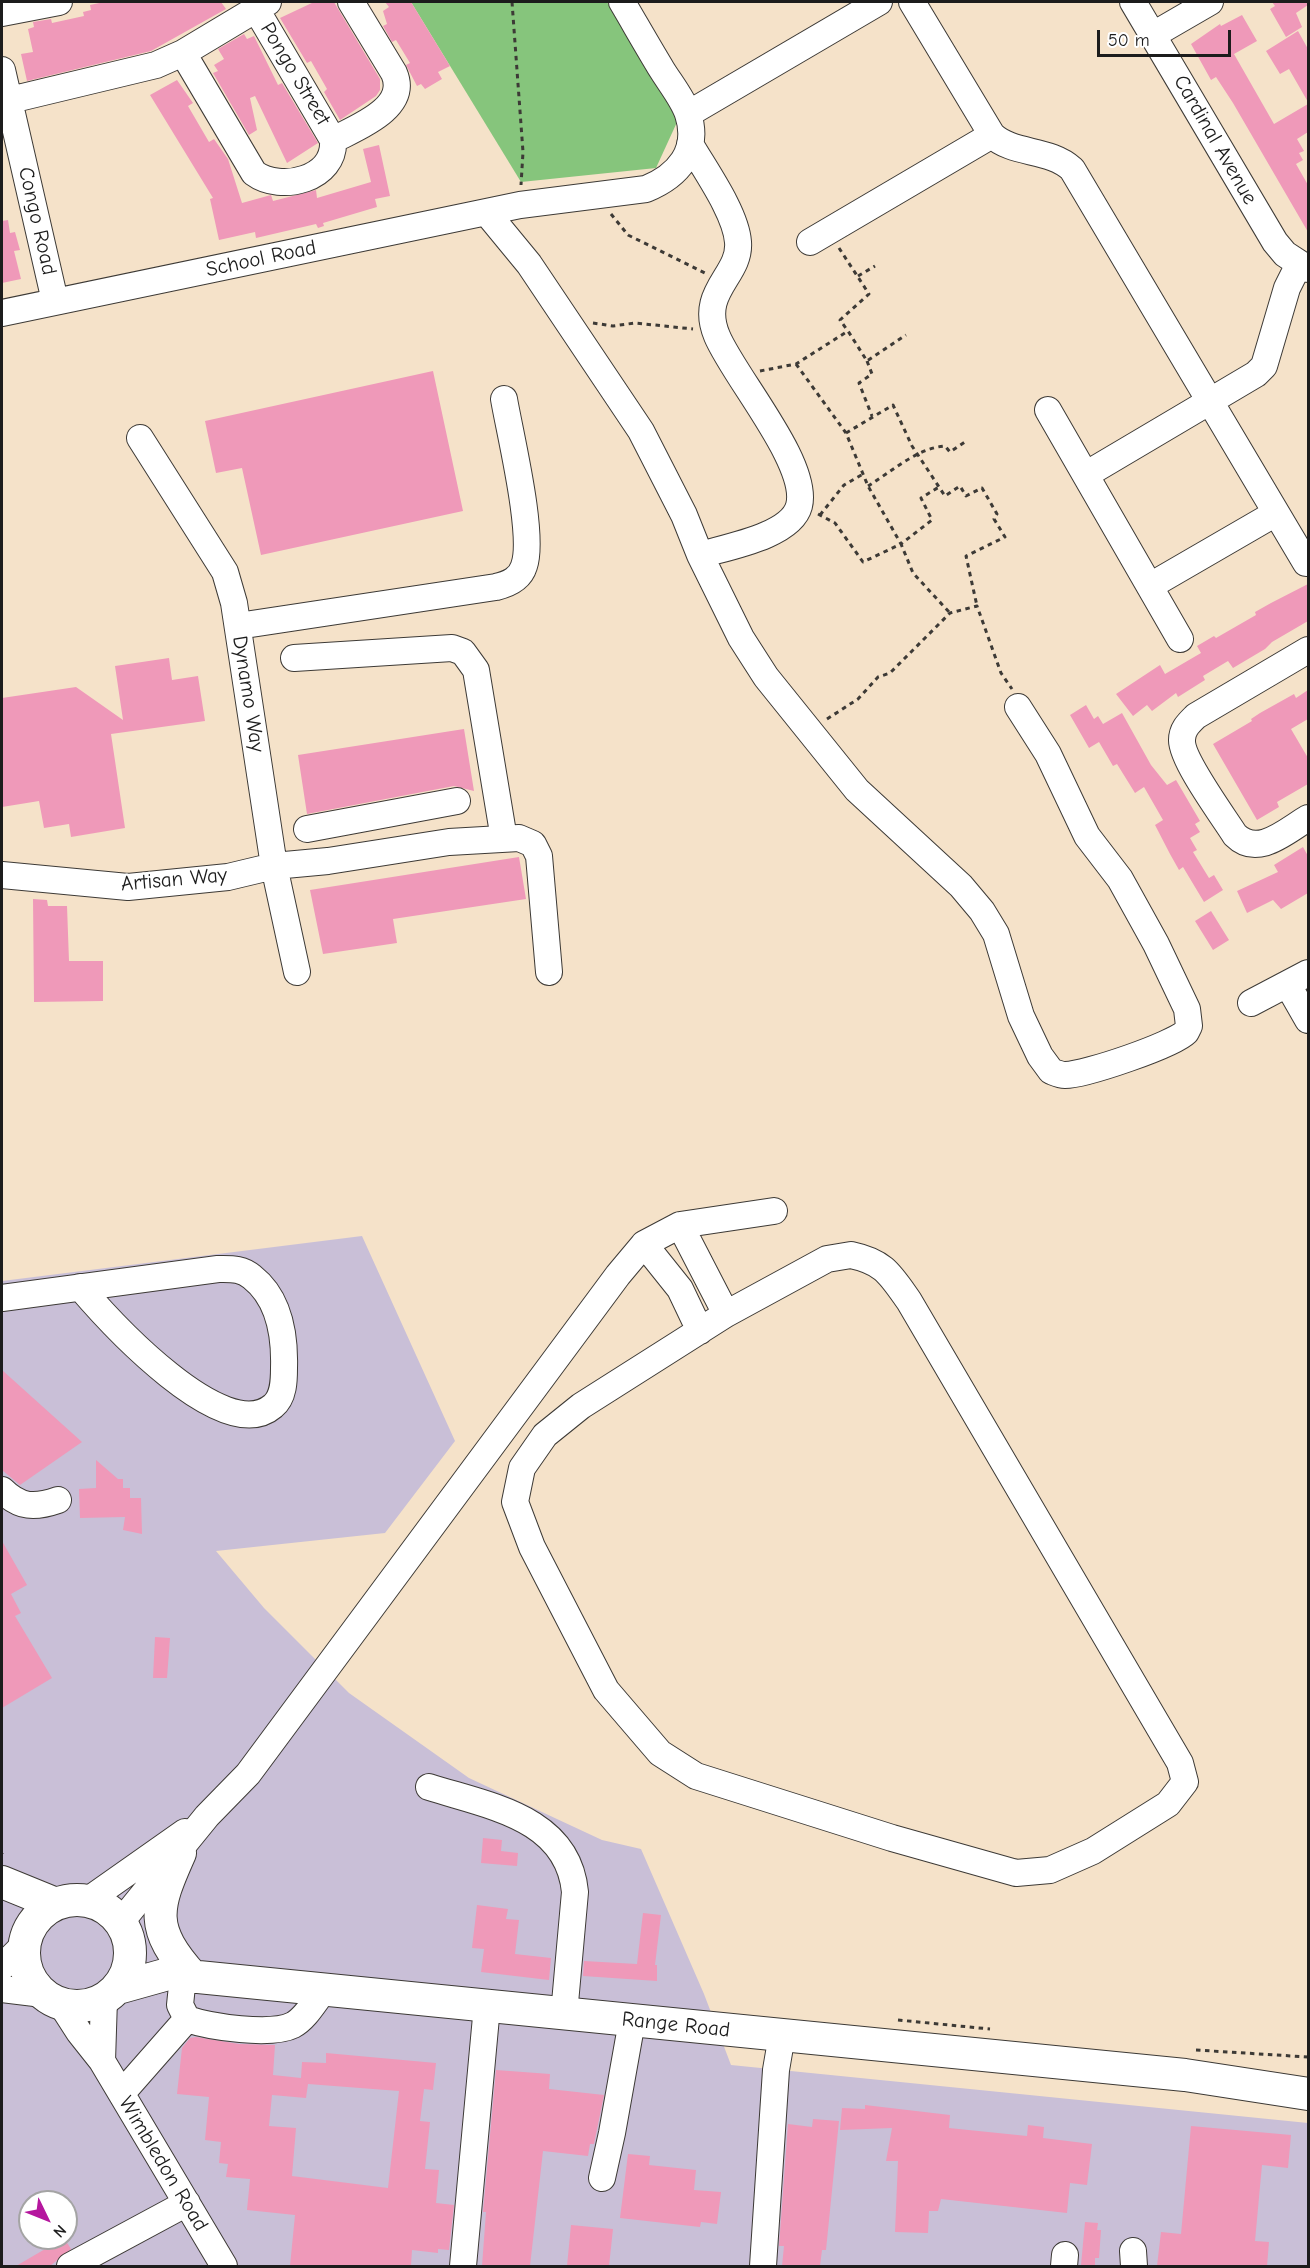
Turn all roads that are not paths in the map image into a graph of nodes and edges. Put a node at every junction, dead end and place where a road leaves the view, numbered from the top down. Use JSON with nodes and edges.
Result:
{"nodes":[{"id":1,"x":59,"y":2,"type":"edge"},
{"id":2,"x":351,"y":2,"type":"edge"},
{"id":3,"x":622,"y":2,"type":"edge"},
{"id":4,"x":879,"y":2,"type":"edge"},
{"id":5,"x":912,"y":2,"type":"edge"},
{"id":6,"x":1133,"y":2,"type":"edge"},
{"id":7,"x":1210,"y":2,"type":"edge"},
{"id":8,"x":262,"y":5,"type":"edge"},
{"id":9,"x":2,"y":13,"type":"edge"},
{"id":10,"x":1153,"y":34,"type":"junction"},
{"id":11,"x":183,"y":53,"type":"junction"},
{"id":12,"x":2,"y":70,"type":"edge"},
{"id":13,"x":5,"y":101,"type":"edge"},
{"id":14,"x":688,"y":114,"type":"junction"},
{"id":15,"x":992,"y":135,"type":"junction"},
{"id":16,"x":333,"y":140,"type":"junction"},
{"id":17,"x":690,"y":144,"type":"junction"},
{"id":18,"x":487,"y":213,"type":"junction"},
{"id":19,"x":810,"y":242,"type":"dead end"},
{"id":20,"x":1304,"y":267,"type":"edge"},
{"id":21,"x":55,"y":301,"type":"junction"},
{"id":22,"x":2,"y":313,"type":"edge"},
{"id":23,"x":504,"y":399,"type":"dead end"},
{"id":24,"x":1210,"y":402,"type":"junction"},
{"id":25,"x":1048,"y":410,"type":"dead end"},
{"id":26,"x":140,"y":438,"type":"dead end"},
{"id":27,"x":1087,"y":474,"type":"junction"},
{"id":28,"x":1276,"y":513,"type":"junction"},
{"id":29,"x":700,"y":555,"type":"junction"},
{"id":30,"x":1306,"y":563,"type":"dead end"},
{"id":31,"x":1150,"y":585,"type":"junction"},
{"id":32,"x":238,"y":626,"type":"junction"},
{"id":33,"x":1180,"y":639,"type":"dead end"},
{"id":34,"x":1308,"y":650,"type":"edge"},
{"id":35,"x":294,"y":658,"type":"dead end"},
{"id":36,"x":1018,"y":707,"type":"road end"},
{"id":37,"x":457,"y":801,"type":"dead end"},
{"id":38,"x":1308,"y":818,"type":"edge"},
{"id":39,"x":339,"y":823,"type":"junction"},
{"id":40,"x":307,"y":829,"type":"dead end"},
{"id":41,"x":504,"y":839,"type":"junction"},
{"id":42,"x":345,"y":858,"type":"junction"},
{"id":43,"x":274,"y":866,"type":"junction"},
{"id":44,"x":2,"y":875,"type":"edge"},
{"id":45,"x":297,"y":972,"type":"dead end"},
{"id":46,"x":549,"y":972,"type":"dead end"},
{"id":47,"x":1298,"y":979,"type":"edge"},
{"id":48,"x":1251,"y":1003,"type":"dead end"},
{"id":49,"x":1308,"y":1020,"type":"edge"},
{"id":50,"x":774,"y":1212,"type":"dead end"},
{"id":51,"x":680,"y":1226,"type":"junction"},
{"id":52,"x":644,"y":1244,"type":"junction"},
{"id":53,"x":80,"y":1287,"type":"junction"},
{"id":54,"x":2,"y":1298,"type":"edge"},
{"id":55,"x":726,"y":1314,"type":"junction"},
{"id":56,"x":700,"y":1331,"type":"junction"},
{"id":57,"x":2,"y":1490,"type":"edge"},
{"id":58,"x":58,"y":1500,"type":"dead end"},
{"id":59,"x":429,"y":1786,"type":"dead end"},
{"id":60,"x":207,"y":1816,"type":"junction"},
{"id":61,"x":180,"y":1853,"type":"junction"},
{"id":62,"x":2,"y":1882,"type":"edge"},
{"id":63,"x":2,"y":1896,"type":"edge"},
{"id":64,"x":72,"y":1902,"type":"junction"},
{"id":65,"x":125,"y":1936,"type":"junction"},
{"id":66,"x":26,"y":1940,"type":"junction"},
{"id":67,"x":2,"y":1967,"type":"edge"},
{"id":68,"x":181,"y":1976,"type":"junction"},
{"id":69,"x":2,"y":1989,"type":"edge"},
{"id":70,"x":324,"y":1990,"type":"junction"},
{"id":71,"x":111,"y":1993,"type":"junction"},
{"id":72,"x":52,"y":1999,"type":"junction"},
{"id":73,"x":487,"y":2006,"type":"junction"},
{"id":74,"x":564,"y":2014,"type":"junction"},
{"id":75,"x":187,"y":2019,"type":"junction"},
{"id":76,"x":632,"y":2020,"type":"junction"},
{"id":77,"x":782,"y":2035,"type":"junction"},
{"id":78,"x":102,"y":2061,"type":"junction"},
{"id":79,"x":1308,"y":2074,"type":"edge"},
{"id":80,"x":1185,"y":2075,"type":"junction"},
{"id":81,"x":1295,"y":2092,"type":"edge"},
{"id":82,"x":122,"y":2093,"type":"junction"},
{"id":83,"x":1308,"y":2105,"type":"edge"},
{"id":84,"x":602,"y":2178,"type":"dead end"},
{"id":85,"x":187,"y":2203,"type":"junction"},
{"id":86,"x":70,"y":2266,"type":"edge"},
{"id":87,"x":224,"y":2266,"type":"edge"},
{"id":88,"x":463,"y":2266,"type":"edge"},
{"id":89,"x":763,"y":2266,"type":"edge"}],
"edges":[{"from":1,"to":9,"type":"street"},
{"from":2,"to":16,"type":"street"},
{"from":3,"to":14,"type":"street"},
{"from":4,"to":14,"type":"street"},
{"from":5,"to":15,"type":"street"},
{"from":6,"to":10,"type":"street","name":"Cardinal Avenue"},
{"from":7,"to":10,"type":"street"},
{"from":8,"to":11,"type":"street"},
{"from":8,"to":16,"type":"street","name":"Pongo Street"},
{"from":10,"to":20,"type":"street","name":"Cardinal Avenue"},
{"from":11,"to":13,"type":"street"},
{"from":11,"to":16,"type":"street"},
{"from":12,"to":13,"type":"street","name":"Congo Road"},
{"from":13,"to":21,"type":"street","name":"Congo Road"},
{"from":14,"to":17,"type":"street"},
{"from":15,"to":19,"type":"street"},
{"from":15,"to":24,"type":"street"},
{"from":17,"to":18,"type":"street","name":"School Road"},
{"from":17,"to":29,"type":"street"},
{"from":18,"to":21,"type":"street","name":"School Road"},
{"from":18,"to":29,"type":"street"},
{"from":20,"to":24,"type":"street"},
{"from":21,"to":22,"type":"street","name":"School Road"},
{"from":23,"to":32,"type":"street"},
{"from":24,"to":27,"type":"street"},
{"from":24,"to":28,"type":"street"},
{"from":25,"to":27,"type":"street"},
{"from":26,"to":32,"type":"street","name":"Dynamo Way"},
{"from":27,"to":31,"type":"street"},
{"from":28,"to":30,"type":"street"},
{"from":28,"to":31,"type":"street"},
{"from":29,"to":36,"type":"street"},
{"from":31,"to":33,"type":"street"},
{"from":32,"to":43,"type":"street","name":"Dynamo Way"},
{"from":34,"to":38,"type":"street"},
{"from":35,"to":41,"type":"street"},
{"from":37,"to":39,"type":"street"},
{"from":39,"to":40,"type":"street"},
{"from":39,"to":42,"type":"street"},
{"from":41,"to":42,"type":"street","name":"Artisan Way"},
{"from":41,"to":46,"type":"street","name":"Artisan Way"},
{"from":42,"to":43,"type":"street","name":"Artisan Way"},
{"from":43,"to":44,"type":"street","name":"Artisan Way"},
{"from":43,"to":45,"type":"street","name":"Dynamo Way"},
{"from":47,"to":48,"type":"street"},
{"from":47,"to":49,"type":"street"},
{"from":50,"to":51,"type":"street"},
{"from":51,"to":52,"type":"street"},
{"from":51,"to":55,"type":"street"},
{"from":52,"to":56,"type":"street"},
{"from":52,"to":60,"type":"street"},
{"from":53,"to":53,"type":"street"},
{"from":53,"to":54,"type":"street"},
{"from":55,"to":56,"type":"street"},
{"from":55,"to":56,"type":"street"},
{"from":57,"to":58,"type":"street"},
{"from":59,"to":74,"type":"street"},
{"from":60,"to":61,"type":"street"},
{"from":60,"to":64,"type":"street"},
{"from":61,"to":65,"type":"street"},
{"from":61,"to":68,"type":"main road"},
{"from":62,"to":64,"type":"main road"},
{"from":63,"to":66,"type":"main road"},
{"from":64,"to":65,"type":"main road"},
{"from":64,"to":66,"type":"main road"},
{"from":65,"to":68,"type":"main road","name":"Range Road"},
{"from":65,"to":71,"type":"main road"},
{"from":66,"to":67,"type":"street"},
{"from":66,"to":72,"type":"main road"},
{"from":68,"to":70,"type":"main road","name":"Range Road"},
{"from":68,"to":71,"type":"main road","name":"Range Road"},
{"from":68,"to":75,"type":"street"},
{"from":69,"to":72,"type":"street"},
{"from":70,"to":73,"type":"main road","name":"Range Road"},
{"from":70,"to":75,"type":"street"},
{"from":71,"to":72,"type":"main road"},
{"from":71,"to":78,"type":"street"},
{"from":72,"to":78,"type":"street","name":"Wimbledon Road"},
{"from":73,"to":74,"type":"main road","name":"Range Road"},
{"from":73,"to":88,"type":"street"},
{"from":74,"to":76,"type":"main road","name":"Range Road"},
{"from":75,"to":82,"type":"street"},
{"from":76,"to":77,"type":"main road","name":"Range Road"},
{"from":76,"to":84,"type":"street"},
{"from":77,"to":80,"type":"main road","name":"Range Road"},
{"from":77,"to":89,"type":"street"},
{"from":78,"to":82,"type":"street","name":"Wimbledon Road"},
{"from":79,"to":80,"type":"main road","name":"Range Road"},
{"from":80,"to":81,"type":"main road","name":"Range Road"},
{"from":81,"to":83,"type":"street"},
{"from":82,"to":85,"type":"street","name":"Wimbledon Road"},
{"from":85,"to":86,"type":"street"},
{"from":85,"to":87,"type":"street","name":"Wimbledon Road"}]}
